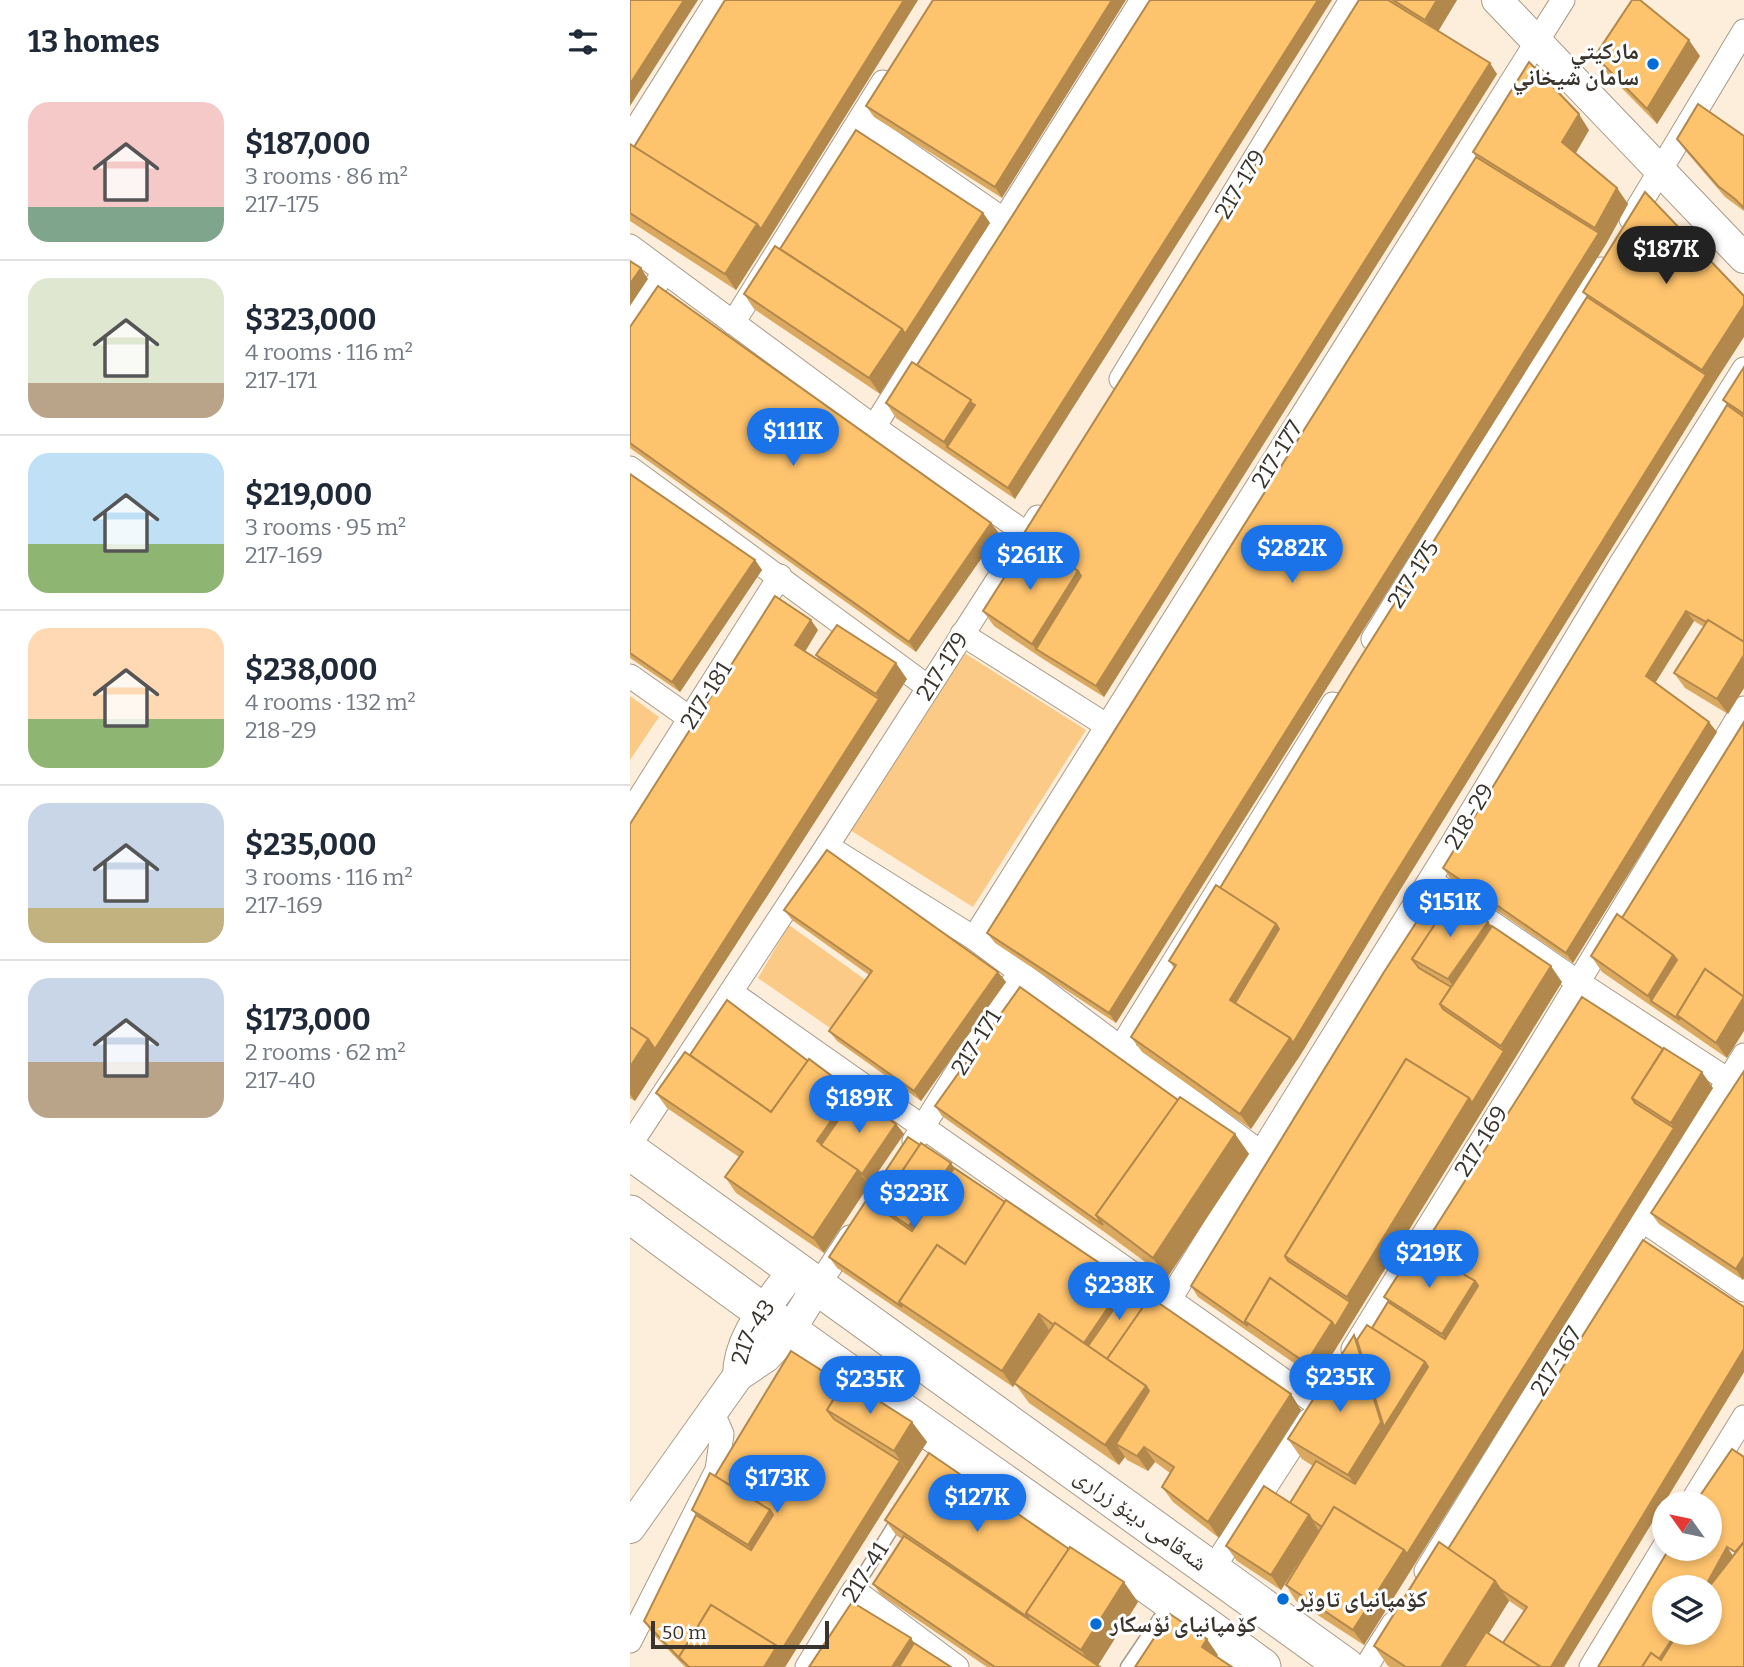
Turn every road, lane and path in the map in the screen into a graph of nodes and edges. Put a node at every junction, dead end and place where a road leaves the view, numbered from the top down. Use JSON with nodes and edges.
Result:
{"nodes":[{"id":1,"x":717,"y":0,"type":"edge"},
{"id":2,"x":1142,"y":0,"type":"edge"},
{"id":3,"x":1351,"y":0,"type":"edge"},
{"id":4,"x":1497,"y":0,"type":"edge"},
{"id":5,"x":1563,"y":0,"type":"edge"},
{"id":6,"x":1744,"y":31,"type":"edge"},
{"id":7,"x":1538,"y":43,"type":"junction"},
{"id":8,"x":894,"y":66,"type":"edge"},
{"id":9,"x":860,"y":120,"type":"junction"},
{"id":10,"x":630,"y":138,"type":"edge"},
{"id":11,"x":1661,"y":171,"type":"junction"},
{"id":12,"x":1004,"y":220,"type":"junction"},
{"id":13,"x":630,"y":246,"type":"edge"},
{"id":14,"x":1744,"y":258,"type":"edge"},
{"id":15,"x":664,"y":272,"type":"junction"},
{"id":16,"x":733,"y":323,"type":"junction"},
{"id":17,"x":630,"y":326,"type":"edge"},
{"id":18,"x":1744,"y":369,"type":"edge"},
{"id":19,"x":1106,"y":404,"type":"edge"},
{"id":20,"x":874,"y":427,"type":"junction"},
{"id":21,"x":630,"y":468,"type":"edge"},
{"id":22,"x":1049,"y":499,"type":"edge"},
{"id":23,"x":1027,"y":534,"type":"junction"},
{"id":24,"x":780,"y":576,"type":"junction"},
{"id":25,"x":962,"y":634,"type":"junction"},
{"id":26,"x":1364,"y":654,"type":"edge"},
{"id":27,"x":630,"y":676,"type":"edge"},
{"id":28,"x":928,"y":687,"type":"junction"},
{"id":29,"x":1342,"y":690,"type":"edge"},
{"id":30,"x":1744,"y":708,"type":"edge"},
{"id":31,"x":691,"y":719,"type":"junction"},
{"id":32,"x":1106,"y":725,"type":"junction"},
{"id":33,"x":630,"y":813,"type":"edge"},
{"id":34,"x":827,"y":846,"type":"junction"},
{"id":35,"x":1430,"y":880,"type":"junction"},
{"id":36,"x":974,"y":938,"type":"junction"},
{"id":37,"x":1018,"y":973,"type":"junction"},
{"id":38,"x":1578,"y":982,"type":"junction"},
{"id":39,"x":731,"y":992,"type":"junction"},
{"id":40,"x":1121,"y":1047,"type":"junction"},
{"id":41,"x":1744,"y":1055,"type":"edge"},
{"id":42,"x":1728,"y":1080,"type":"junction"},
{"id":43,"x":922,"y":1128,"type":"junction"},
{"id":44,"x":630,"y":1145,"type":"edge"},
{"id":45,"x":630,"y":1151,"type":"edge"},
{"id":46,"x":1261,"y":1153,"type":"junction"},
{"id":47,"x":900,"y":1162,"type":"edge"},
{"id":48,"x":630,"y":1214,"type":"edge"},
{"id":49,"x":862,"y":1219,"type":"edge"},
{"id":50,"x":1642,"y":1220,"type":"junction"},
{"id":51,"x":805,"y":1278,"type":"junction"},
{"id":52,"x":1744,"y":1290,"type":"edge"},
{"id":53,"x":1171,"y":1298,"type":"junction"},
{"id":54,"x":776,"y":1323,"type":"junction"},
{"id":55,"x":1318,"y":1405,"type":"junction"},
{"id":56,"x":712,"y":1411,"type":"junction"},
{"id":57,"x":1744,"y":1417,"type":"edge"},
{"id":58,"x":1698,"y":1491,"type":"edge"},
{"id":59,"x":904,"y":1510,"type":"edge"},
{"id":60,"x":630,"y":1528,"type":"edge"},
{"id":61,"x":1655,"y":1561,"type":"edge"},
{"id":62,"x":1212,"y":1570,"type":"junction"},
{"id":63,"x":1416,"y":1586,"type":"edge"},
{"id":64,"x":854,"y":1590,"type":"junction"},
{"id":65,"x":1171,"y":1601,"type":"junction"},
{"id":66,"x":1402,"y":1609,"type":"edge"},
{"id":67,"x":630,"y":1641,"type":"edge"},
{"id":68,"x":807,"y":1667,"type":"edge"},
{"id":69,"x":957,"y":1667,"type":"edge"},
{"id":70,"x":1127,"y":1667,"type":"edge"},
{"id":71,"x":1262,"y":1667,"type":"edge"},
{"id":72,"x":1346,"y":1667,"type":"edge"},
{"id":73,"x":1366,"y":1667,"type":"edge"},
{"id":74,"x":1591,"y":1667,"type":"edge"}],
"edges":[{"from":1,"to":10,"type":"street"},
{"from":2,"to":12,"type":"street"},
{"from":3,"to":19,"type":"street","name":"217-179"},
{"from":4,"to":7,"type":"street"},
{"from":5,"to":7,"type":"street","name":"217-177"},
{"from":6,"to":11,"type":"street","name":"217-175"},
{"from":7,"to":11,"type":"street"},
{"from":7,"to":32,"type":"street","name":"217-177"},
{"from":8,"to":9,"type":"street"},
{"from":9,"to":12,"type":"street"},
{"from":9,"to":16,"type":"street"},
{"from":11,"to":14,"type":"street"},
{"from":11,"to":26,"type":"street","name":"217-175"},
{"from":12,"to":20,"type":"street"},
{"from":13,"to":15,"type":"street"},
{"from":15,"to":16,"type":"street"},
{"from":15,"to":17,"type":"street"},
{"from":16,"to":20,"type":"street"},
{"from":18,"to":35,"type":"street","name":"218-29"},
{"from":20,"to":23,"type":"street"},
{"from":21,"to":24,"type":"street"},
{"from":22,"to":23,"type":"street","name":"217-179"},
{"from":23,"to":25,"type":"street","name":"217-179"},
{"from":24,"to":28,"type":"street"},
{"from":24,"to":31,"type":"street","name":"217-181"},
{"from":25,"to":28,"type":"street","name":"217-179"},
{"from":25,"to":32,"type":"street"},
{"from":27,"to":31,"type":"street"},
{"from":28,"to":34,"type":"street","name":"217-179"},
{"from":29,"to":40,"type":"street"},
{"from":30,"to":38,"type":"street","name":"217-169"},
{"from":31,"to":33,"type":"street","name":"217-181"},
{"from":32,"to":36,"type":"street","name":"217-177"},
{"from":34,"to":36,"type":"street"},
{"from":34,"to":39,"type":"street","name":"217-179"},
{"from":35,"to":38,"type":"street"},
{"from":35,"to":46,"type":"street","name":"218-29"},
{"from":36,"to":37,"type":"street"},
{"from":37,"to":40,"type":"street"},
{"from":37,"to":43,"type":"street","name":"217-171"},
{"from":38,"to":42,"type":"street"},
{"from":38,"to":55,"type":"street","name":"217-169"},
{"from":39,"to":43,"type":"street"},
{"from":39,"to":44,"type":"street","name":"217-179"},
{"from":40,"to":46,"type":"street"},
{"from":41,"to":42,"type":"street","name":"217-167"},
{"from":42,"to":50,"type":"street","name":"217-167"},
{"from":43,"to":47,"type":"street","name":"217-171"},
{"from":43,"to":53,"type":"street"},
{"from":45,"to":51,"type":"main road","name":"شەقامی دینۆ زراری"},
{"from":46,"to":53,"type":"street","name":"218-29"},
{"from":48,"to":54,"type":"main road"},
{"from":49,"to":51,"type":"street"},
{"from":50,"to":52,"type":"street"},
{"from":50,"to":63,"type":"street","name":"217-167"},
{"from":51,"to":54,"type":"street","name":"217-43"},
{"from":51,"to":62,"type":"main road","name":"شەقامی دینۆ زراری"},
{"from":53,"to":55,"type":"street"},
{"from":54,"to":56,"type":"street","name":"217-43"},
{"from":54,"to":65,"type":"main road"},
{"from":55,"to":62,"type":"street","name":"217-169"},
{"from":56,"to":60,"type":"street"},
{"from":56,"to":67,"type":"street"},
{"from":57,"to":58,"type":"street"},
{"from":59,"to":64,"type":"lane","name":"217-41"},
{"from":61,"to":74,"type":"street"},
{"from":62,"to":72,"type":"main road","name":"شەقامی دینۆ زراری"},
{"from":64,"to":68,"type":"street","name":"217-41"},
{"from":64,"to":69,"type":"street"},
{"from":65,"to":70,"type":"lane"},
{"from":65,"to":71,"type":"main road"},
{"from":66,"to":73,"type":"street"}]}
